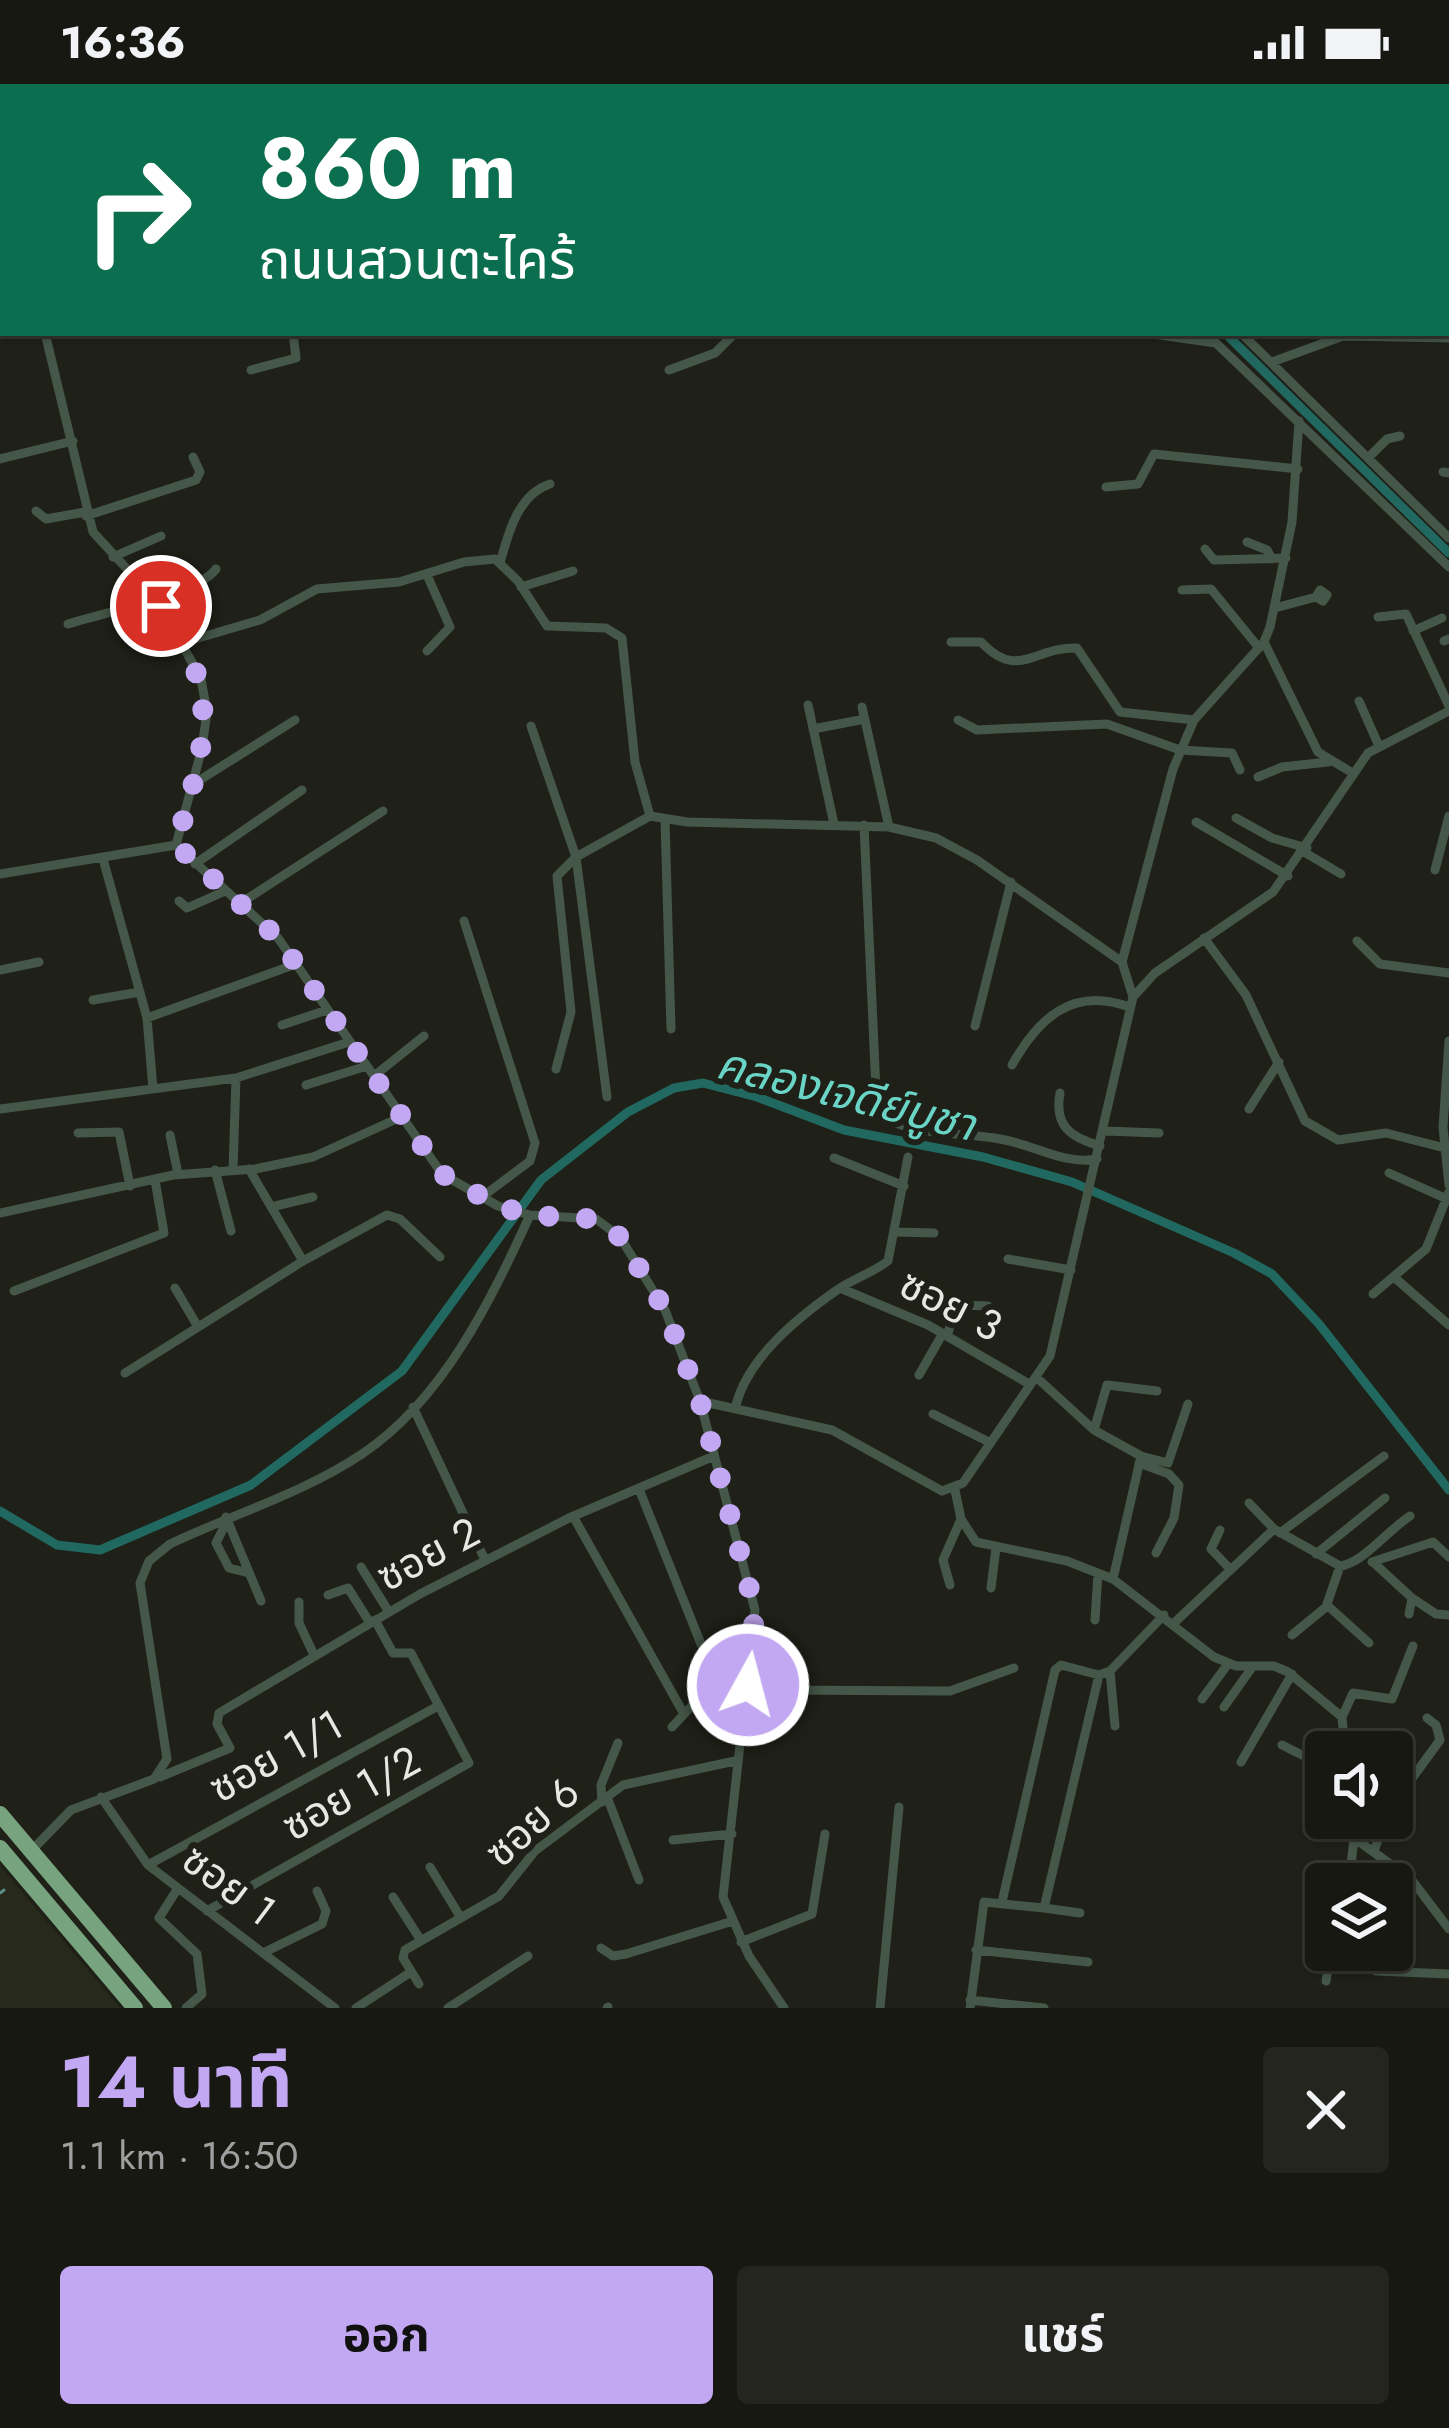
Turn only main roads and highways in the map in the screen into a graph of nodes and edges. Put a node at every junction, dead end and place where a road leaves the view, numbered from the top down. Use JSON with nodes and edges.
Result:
{"nodes":[{"id":1,"x":0,"y":1814,"type":"edge"},
{"id":2,"x":0,"y":1848,"type":"edge"},
{"id":3,"x":135,"y":2008,"type":"edge"},
{"id":4,"x":164,"y":2008,"type":"edge"}],
"edges":[{"from":1,"to":4,"type":"highway"},
{"from":2,"to":3,"type":"highway"}]}
